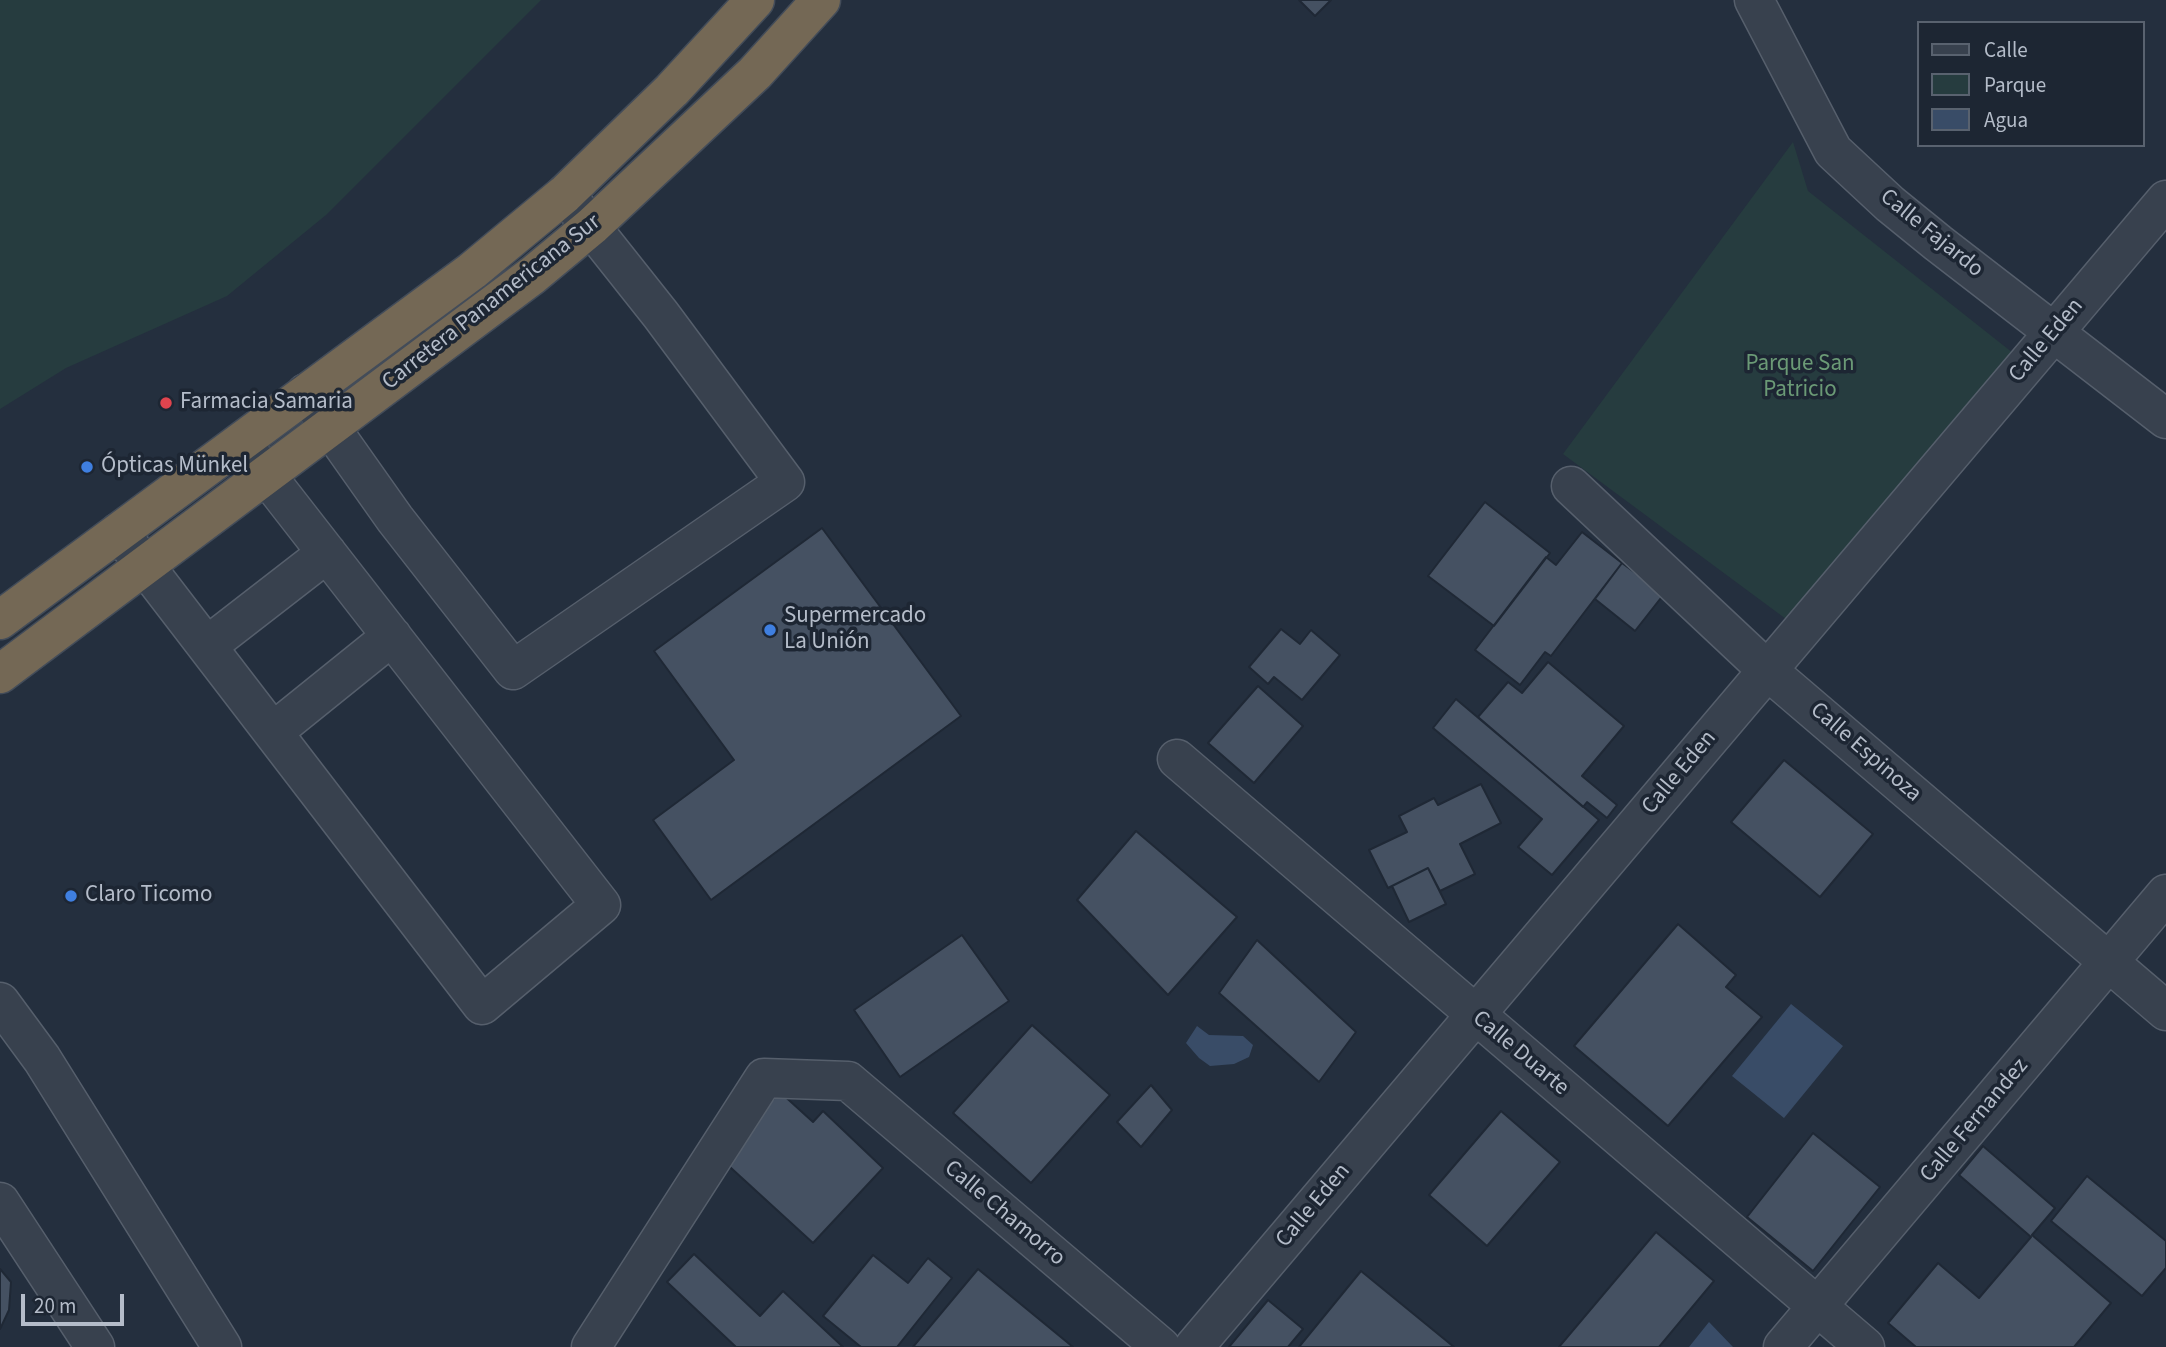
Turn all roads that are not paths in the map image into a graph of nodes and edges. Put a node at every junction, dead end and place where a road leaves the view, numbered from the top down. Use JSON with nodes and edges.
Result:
{"nodes":[{"id":1,"x":755,"y":0,"type":"edge"},
{"id":2,"x":821,"y":0,"type":"edge"},
{"id":3,"x":1754,"y":0,"type":"edge"},
{"id":4,"x":565,"y":194,"type":"junction"},
{"id":5,"x":2166,"y":200,"type":"edge"},
{"id":6,"x":592,"y":226,"type":"junction"},
{"id":7,"x":2056,"y":331,"type":"junction"},
{"id":8,"x":306,"y":393,"type":"junction"},
{"id":9,"x":2166,"y":419,"type":"edge"},
{"id":10,"x":330,"y":427,"type":"junction"},
{"id":11,"x":241,"y":442,"type":"junction"},
{"id":12,"x":267,"y":475,"type":"junction"},
{"id":13,"x":1572,"y":486,"type":"dead end"},
{"id":14,"x":119,"y":532,"type":"junction"},
{"id":15,"x":327,"y":553,"type":"junction"},
{"id":16,"x":146,"y":565,"type":"junction"},
{"id":17,"x":0,"y":620,"type":"edge"},
{"id":18,"x":392,"y":636,"type":"junction"},
{"id":19,"x":207,"y":646,"type":"junction"},
{"id":20,"x":1767,"y":670,"type":"junction"},
{"id":21,"x":0,"y":674,"type":"edge"},
{"id":22,"x":273,"y":732,"type":"junction"},
{"id":23,"x":1177,"y":759,"type":"dead end"},
{"id":24,"x":2166,"y":894,"type":"edge"},
{"id":25,"x":2109,"y":962,"type":"junction"},
{"id":26,"x":0,"y":1002,"type":"edge"},
{"id":27,"x":2166,"y":1011,"type":"edge"},
{"id":28,"x":1475,"y":1016,"type":"junction"},
{"id":29,"x":0,"y":1202,"type":"edge"},
{"id":30,"x":1818,"y":1306,"type":"junction"},
{"id":31,"x":95,"y":1347,"type":"edge"},
{"id":32,"x":222,"y":1347,"type":"edge"},
{"id":33,"x":591,"y":1347,"type":"edge"},
{"id":34,"x":1161,"y":1347,"type":"edge"},
{"id":35,"x":1194,"y":1347,"type":"edge"},
{"id":36,"x":1783,"y":1347,"type":"edge"},
{"id":37,"x":1865,"y":1347,"type":"edge"}],
"edges":[{"from":1,"to":4,"type":"highway","name":"Carretera Panamericana Sur"},
{"from":2,"to":6,"type":"highway","name":"Carretera Panamericana Sur"},
{"from":3,"to":7,"type":"street","name":"Calle Fajardo"},
{"from":4,"to":6,"type":"street"},
{"from":4,"to":8,"type":"highway","name":"Carretera Panamericana Sur"},
{"from":5,"to":7,"type":"street","name":"Calle Eden"},
{"from":6,"to":10,"type":"highway","name":"Carretera Panamericana Sur"},
{"from":6,"to":10,"type":"street"},
{"from":7,"to":9,"type":"street","name":"Calle Fajardo"},
{"from":7,"to":20,"type":"street","name":"Calle Eden"},
{"from":8,"to":10,"type":"street"},
{"from":8,"to":11,"type":"highway","name":"Carretera Panamericana Sur"},
{"from":10,"to":12,"type":"highway","name":"Carretera Panamericana Sur"},
{"from":11,"to":12,"type":"street"},
{"from":11,"to":14,"type":"highway","name":"Carretera Panamericana Sur"},
{"from":12,"to":15,"type":"street"},
{"from":12,"to":16,"type":"highway","name":"Carretera Panamericana Sur"},
{"from":13,"to":20,"type":"street","name":"Calle Espinoza"},
{"from":14,"to":16,"type":"street"},
{"from":14,"to":17,"type":"highway","name":"Carretera Panamericana Sur"},
{"from":15,"to":18,"type":"street"},
{"from":15,"to":19,"type":"street"},
{"from":16,"to":19,"type":"street"},
{"from":16,"to":21,"type":"highway","name":"Carretera Panamericana Sur"},
{"from":18,"to":22,"type":"street"},
{"from":18,"to":22,"type":"street"},
{"from":19,"to":22,"type":"street"},
{"from":20,"to":25,"type":"street","name":"Calle Espinoza"},
{"from":20,"to":28,"type":"street","name":"Calle Eden"},
{"from":23,"to":28,"type":"street","name":"Calle Duarte"},
{"from":24,"to":25,"type":"street","name":"Calle Fernandez"},
{"from":25,"to":27,"type":"street","name":"Calle Espinoza"},
{"from":25,"to":30,"type":"street","name":"Calle Fernandez"},
{"from":26,"to":32,"type":"street"},
{"from":28,"to":30,"type":"street","name":"Calle Duarte"},
{"from":28,"to":35,"type":"street","name":"Calle Eden"},
{"from":29,"to":31,"type":"street"},
{"from":30,"to":36,"type":"street","name":"Calle Fernandez"},
{"from":30,"to":37,"type":"street","name":"Calle Duarte"},
{"from":33,"to":34,"type":"street","name":"Calle Chamorro"}]}
